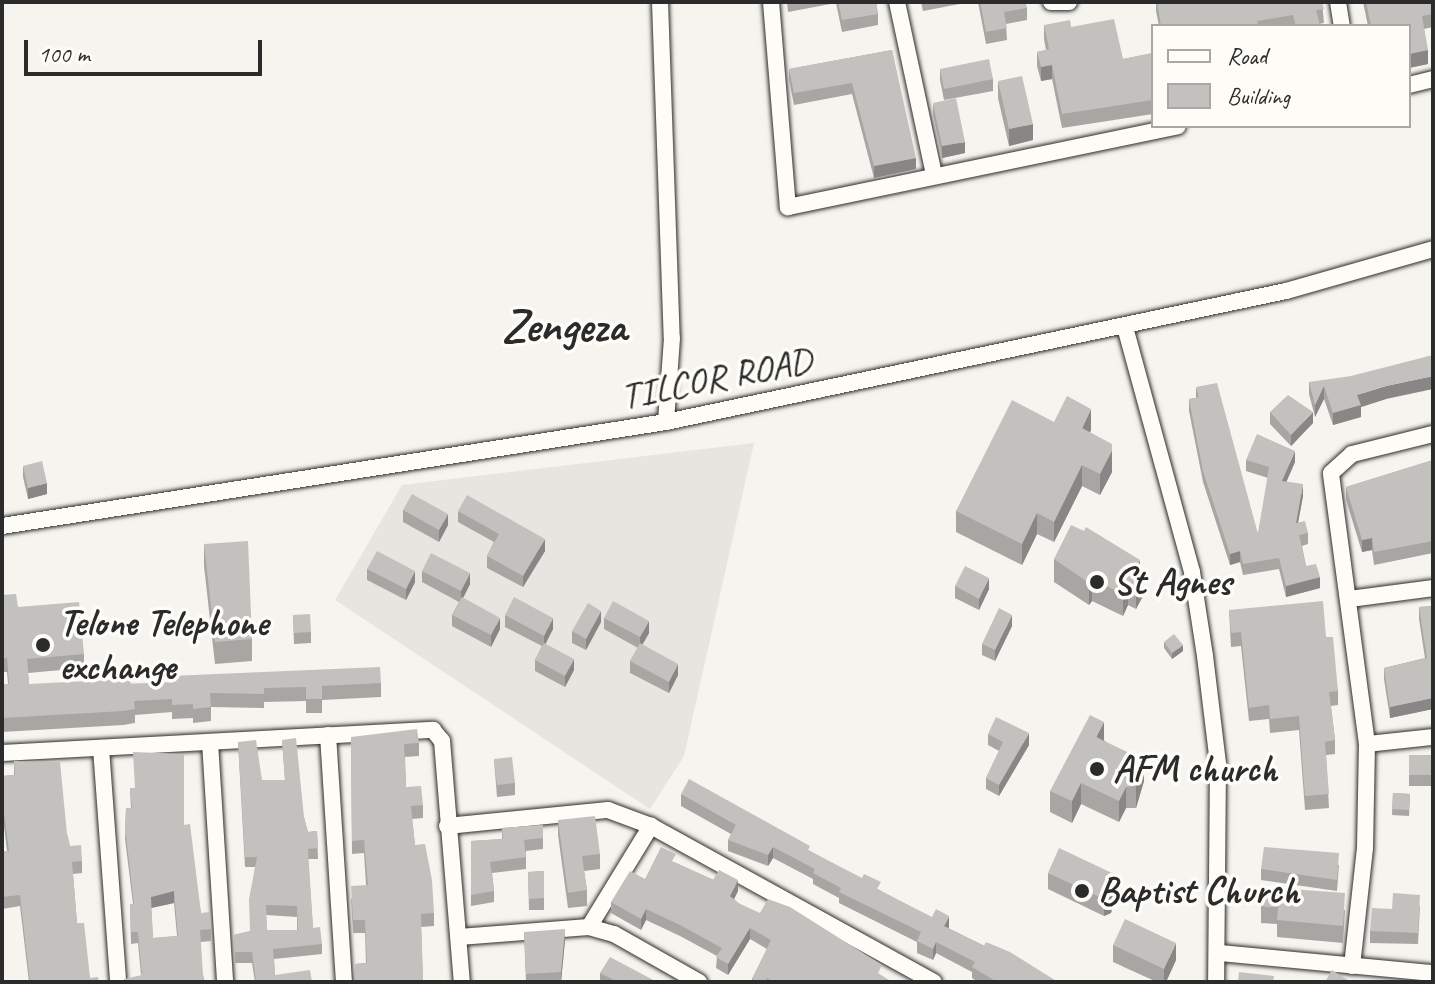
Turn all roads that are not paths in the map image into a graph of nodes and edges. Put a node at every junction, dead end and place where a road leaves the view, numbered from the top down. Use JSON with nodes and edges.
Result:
{"nodes":[{"id":1,"x":660,"y":2,"type":"edge"},
{"id":2,"x":771,"y":2,"type":"edge"},
{"id":3,"x":897,"y":2,"type":"edge"},
{"id":4,"x":1051,"y":2,"type":"edge"},
{"id":5,"x":1069,"y":2,"type":"edge"},
{"id":6,"x":1338,"y":2,"type":"edge"},
{"id":7,"x":1342,"y":24,"type":"edge"},
{"id":8,"x":1433,"y":79,"type":"edge"},
{"id":9,"x":1411,"y":84,"type":"edge"},
{"id":10,"x":1168,"y":128,"type":"edge"},
{"id":11,"x":934,"y":175,"type":"junction"},
{"id":12,"x":1433,"y":249,"type":"edge"},
{"id":13,"x":1125,"y":327,"type":"junction"},
{"id":14,"x":666,"y":422,"type":"junction"},
{"id":15,"x":1433,"y":434,"type":"edge"},
{"id":16,"x":2,"y":526,"type":"edge"},
{"id":17,"x":1433,"y":588,"type":"edge"},
{"id":18,"x":1350,"y":599,"type":"junction"},
{"id":19,"x":328,"y":735,"type":"junction"},
{"id":20,"x":1433,"y":737,"type":"edge"},
{"id":21,"x":210,"y":742,"type":"junction"},
{"id":22,"x":1367,"y":744,"type":"junction"},
{"id":23,"x":101,"y":748,"type":"junction"},
{"id":24,"x":2,"y":753,"type":"edge"},
{"id":25,"x":447,"y":826,"type":"junction"},
{"id":26,"x":651,"y":826,"type":"junction"},
{"id":27,"x":589,"y":927,"type":"junction"},
{"id":28,"x":459,"y":937,"type":"junction"},
{"id":29,"x":1220,"y":953,"type":"junction"},
{"id":30,"x":1352,"y":966,"type":"junction"},
{"id":31,"x":1433,"y":973,"type":"edge"},
{"id":32,"x":118,"y":982,"type":"edge"},
{"id":33,"x":225,"y":982,"type":"edge"},
{"id":34,"x":344,"y":982,"type":"edge"},
{"id":35,"x":462,"y":982,"type":"edge"},
{"id":36,"x":699,"y":982,"type":"edge"},
{"id":37,"x":934,"y":982,"type":"edge"},
{"id":38,"x":1216,"y":982,"type":"edge"}],
"edges":[{"from":1,"to":14,"type":"street"},
{"from":2,"to":11,"type":"street"},
{"from":3,"to":11,"type":"street"},
{"from":4,"to":5,"type":"street"},
{"from":6,"to":7,"type":"street"},
{"from":8,"to":9,"type":"street"},
{"from":10,"to":11,"type":"street"},
{"from":12,"to":13,"type":"street","name":"TILCOR ROAD"},
{"from":13,"to":14,"type":"street","name":"TILCOR ROAD"},
{"from":13,"to":29,"type":"street"},
{"from":14,"to":16,"type":"street","name":"TILCOR ROAD"},
{"from":15,"to":18,"type":"street"},
{"from":17,"to":18,"type":"street"},
{"from":18,"to":22,"type":"street"},
{"from":19,"to":21,"type":"street"},
{"from":19,"to":25,"type":"street"},
{"from":19,"to":34,"type":"street"},
{"from":20,"to":22,"type":"street"},
{"from":21,"to":23,"type":"street"},
{"from":21,"to":33,"type":"street"},
{"from":22,"to":30,"type":"street"},
{"from":23,"to":24,"type":"street"},
{"from":23,"to":32,"type":"street"},
{"from":25,"to":26,"type":"street"},
{"from":25,"to":28,"type":"street"},
{"from":26,"to":27,"type":"street"},
{"from":26,"to":37,"type":"street"},
{"from":27,"to":28,"type":"street"},
{"from":27,"to":36,"type":"street"},
{"from":28,"to":35,"type":"street"},
{"from":29,"to":30,"type":"street"},
{"from":29,"to":38,"type":"street"},
{"from":30,"to":31,"type":"street"}]}
